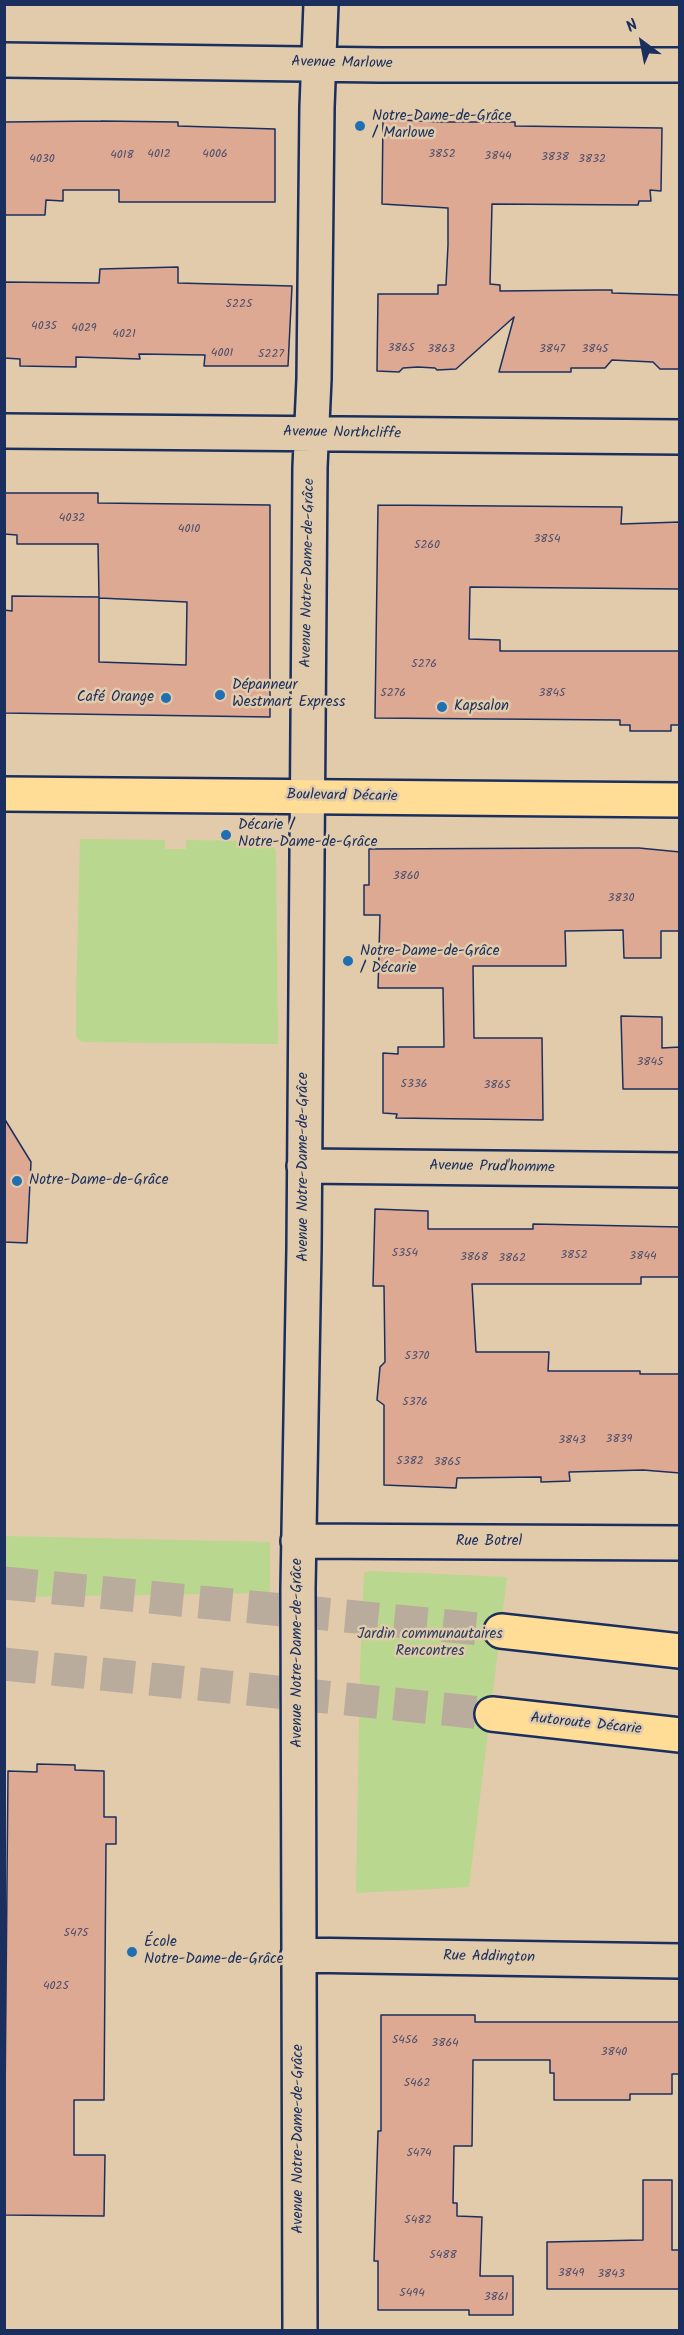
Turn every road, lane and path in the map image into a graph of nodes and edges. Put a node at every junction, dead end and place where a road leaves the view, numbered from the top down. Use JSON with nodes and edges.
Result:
{"nodes":[{"id":1,"x":321,"y":4,"type":"edge"},
{"id":2,"x":4,"y":60,"type":"edge"},
{"id":3,"x":318,"y":63,"type":"junction"},
{"id":4,"x":680,"y":65,"type":"edge"},
{"id":5,"x":4,"y":431,"type":"edge"},
{"id":6,"x":312,"y":434,"type":"junction"},
{"id":7,"x":680,"y":437,"type":"edge"},
{"id":8,"x":4,"y":794,"type":"edge"},
{"id":9,"x":307,"y":796,"type":"junction"},
{"id":10,"x":680,"y":800,"type":"edge"},
{"id":11,"x":304,"y":1166,"type":"junction"},
{"id":12,"x":680,"y":1170,"type":"edge"},
{"id":13,"x":298,"y":1541,"type":"junction"},
{"id":14,"x":680,"y":1543,"type":"edge"},
{"id":15,"x":501,"y":1631,"type":"tunnel mouth"},
{"id":16,"x":680,"y":1651,"type":"edge"},
{"id":17,"x":492,"y":1714,"type":"tunnel mouth"},
{"id":18,"x":680,"y":1735,"type":"edge"},
{"id":19,"x":298,"y":1956,"type":"junction"},
{"id":20,"x":680,"y":1961,"type":"edge"},
{"id":21,"x":300,"y":2331,"type":"edge"}],
"edges":[{"from":1,"to":3,"type":"street","name":"Avenue Notre-Dame-de-Grâce"},
{"from":2,"to":3,"type":"street","name":"Avenue Marlowe"},
{"from":3,"to":4,"type":"street","name":"Avenue Marlowe"},
{"from":3,"to":6,"type":"street","name":"Avenue Notre-Dame-de-Grâce"},
{"from":5,"to":6,"type":"street","name":"Avenue Northcliffe"},
{"from":6,"to":7,"type":"street","name":"Avenue Northcliffe"},
{"from":6,"to":9,"type":"street","name":"Avenue Notre-Dame-de-Grâce"},
{"from":8,"to":9,"type":"main road","name":"Boulevard Décarie"},
{"from":9,"to":10,"type":"main road","name":"Boulevard Décarie"},
{"from":9,"to":11,"type":"street","name":"Avenue Notre-Dame-de-Grâce"},
{"from":11,"to":12,"type":"street","name":"Avenue Prud'homme"},
{"from":11,"to":13,"type":"street","name":"Avenue Notre-Dame-de-Grâce"},
{"from":13,"to":14,"type":"street","name":"Rue Botrel"},
{"from":13,"to":19,"type":"street","name":"Avenue Notre-Dame-de-Grâce"},
{"from":15,"to":16,"type":"main road"},
{"from":17,"to":18,"type":"main road","name":"Autoroute Décarie"},
{"from":19,"to":20,"type":"street","name":"Rue Addington"},
{"from":19,"to":21,"type":"street","name":"Avenue Notre-Dame-de-Grâce"}]}
